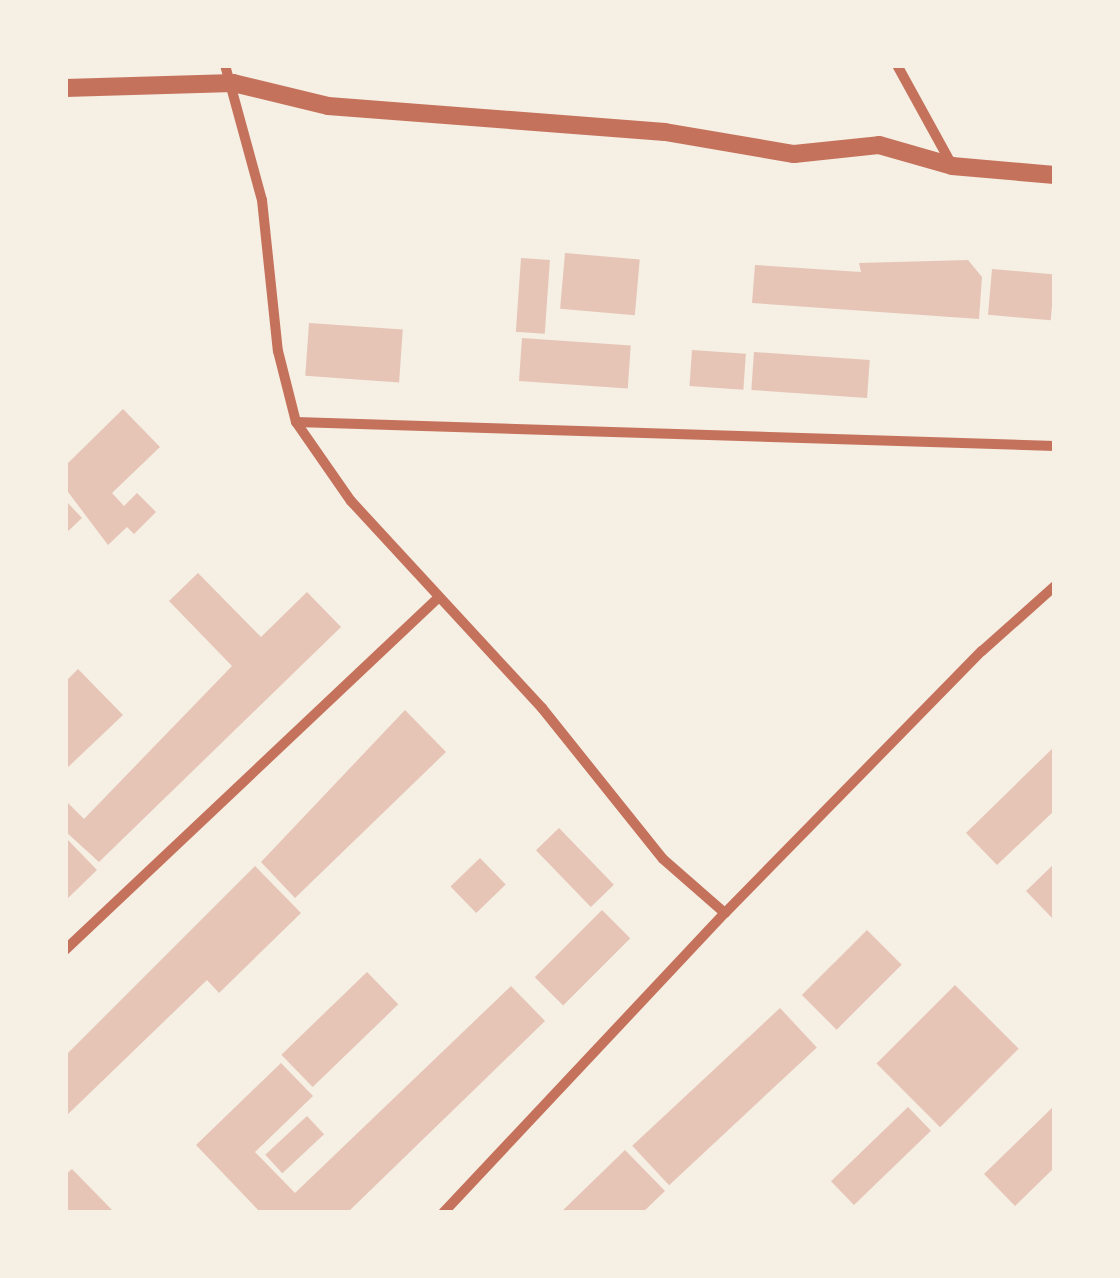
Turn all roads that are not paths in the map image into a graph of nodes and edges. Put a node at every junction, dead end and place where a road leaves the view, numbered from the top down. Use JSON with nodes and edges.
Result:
{"nodes":[{"id":1,"x":226,"y":65,"type":"edge"},
{"id":2,"x":897,"y":65,"type":"edge"},
{"id":3,"x":233,"y":83,"type":"junction"},
{"id":4,"x":65,"y":88,"type":"edge"},
{"id":5,"x":952,"y":166,"type":"junction"},
{"id":6,"x":1055,"y":175,"type":"edge"},
{"id":7,"x":296,"y":422,"type":"junction"},
{"id":8,"x":1055,"y":446,"type":"edge"},
{"id":9,"x":1055,"y":586,"type":"edge"},
{"id":10,"x":438,"y":598,"type":"junction"},
{"id":11,"x":725,"y":913,"type":"junction"},
{"id":12,"x":65,"y":950,"type":"edge"},
{"id":13,"x":443,"y":1213,"type":"edge"}],
"edges":[{"from":1,"to":3,"type":"street"},
{"from":2,"to":5,"type":"street"},
{"from":3,"to":4,"type":"street"},
{"from":3,"to":5,"type":"street"},
{"from":3,"to":7,"type":"street"},
{"from":5,"to":6,"type":"street"},
{"from":7,"to":8,"type":"street"},
{"from":7,"to":10,"type":"street"},
{"from":9,"to":11,"type":"street"},
{"from":10,"to":11,"type":"street"},
{"from":10,"to":12,"type":"street"},
{"from":11,"to":13,"type":"street"}]}
